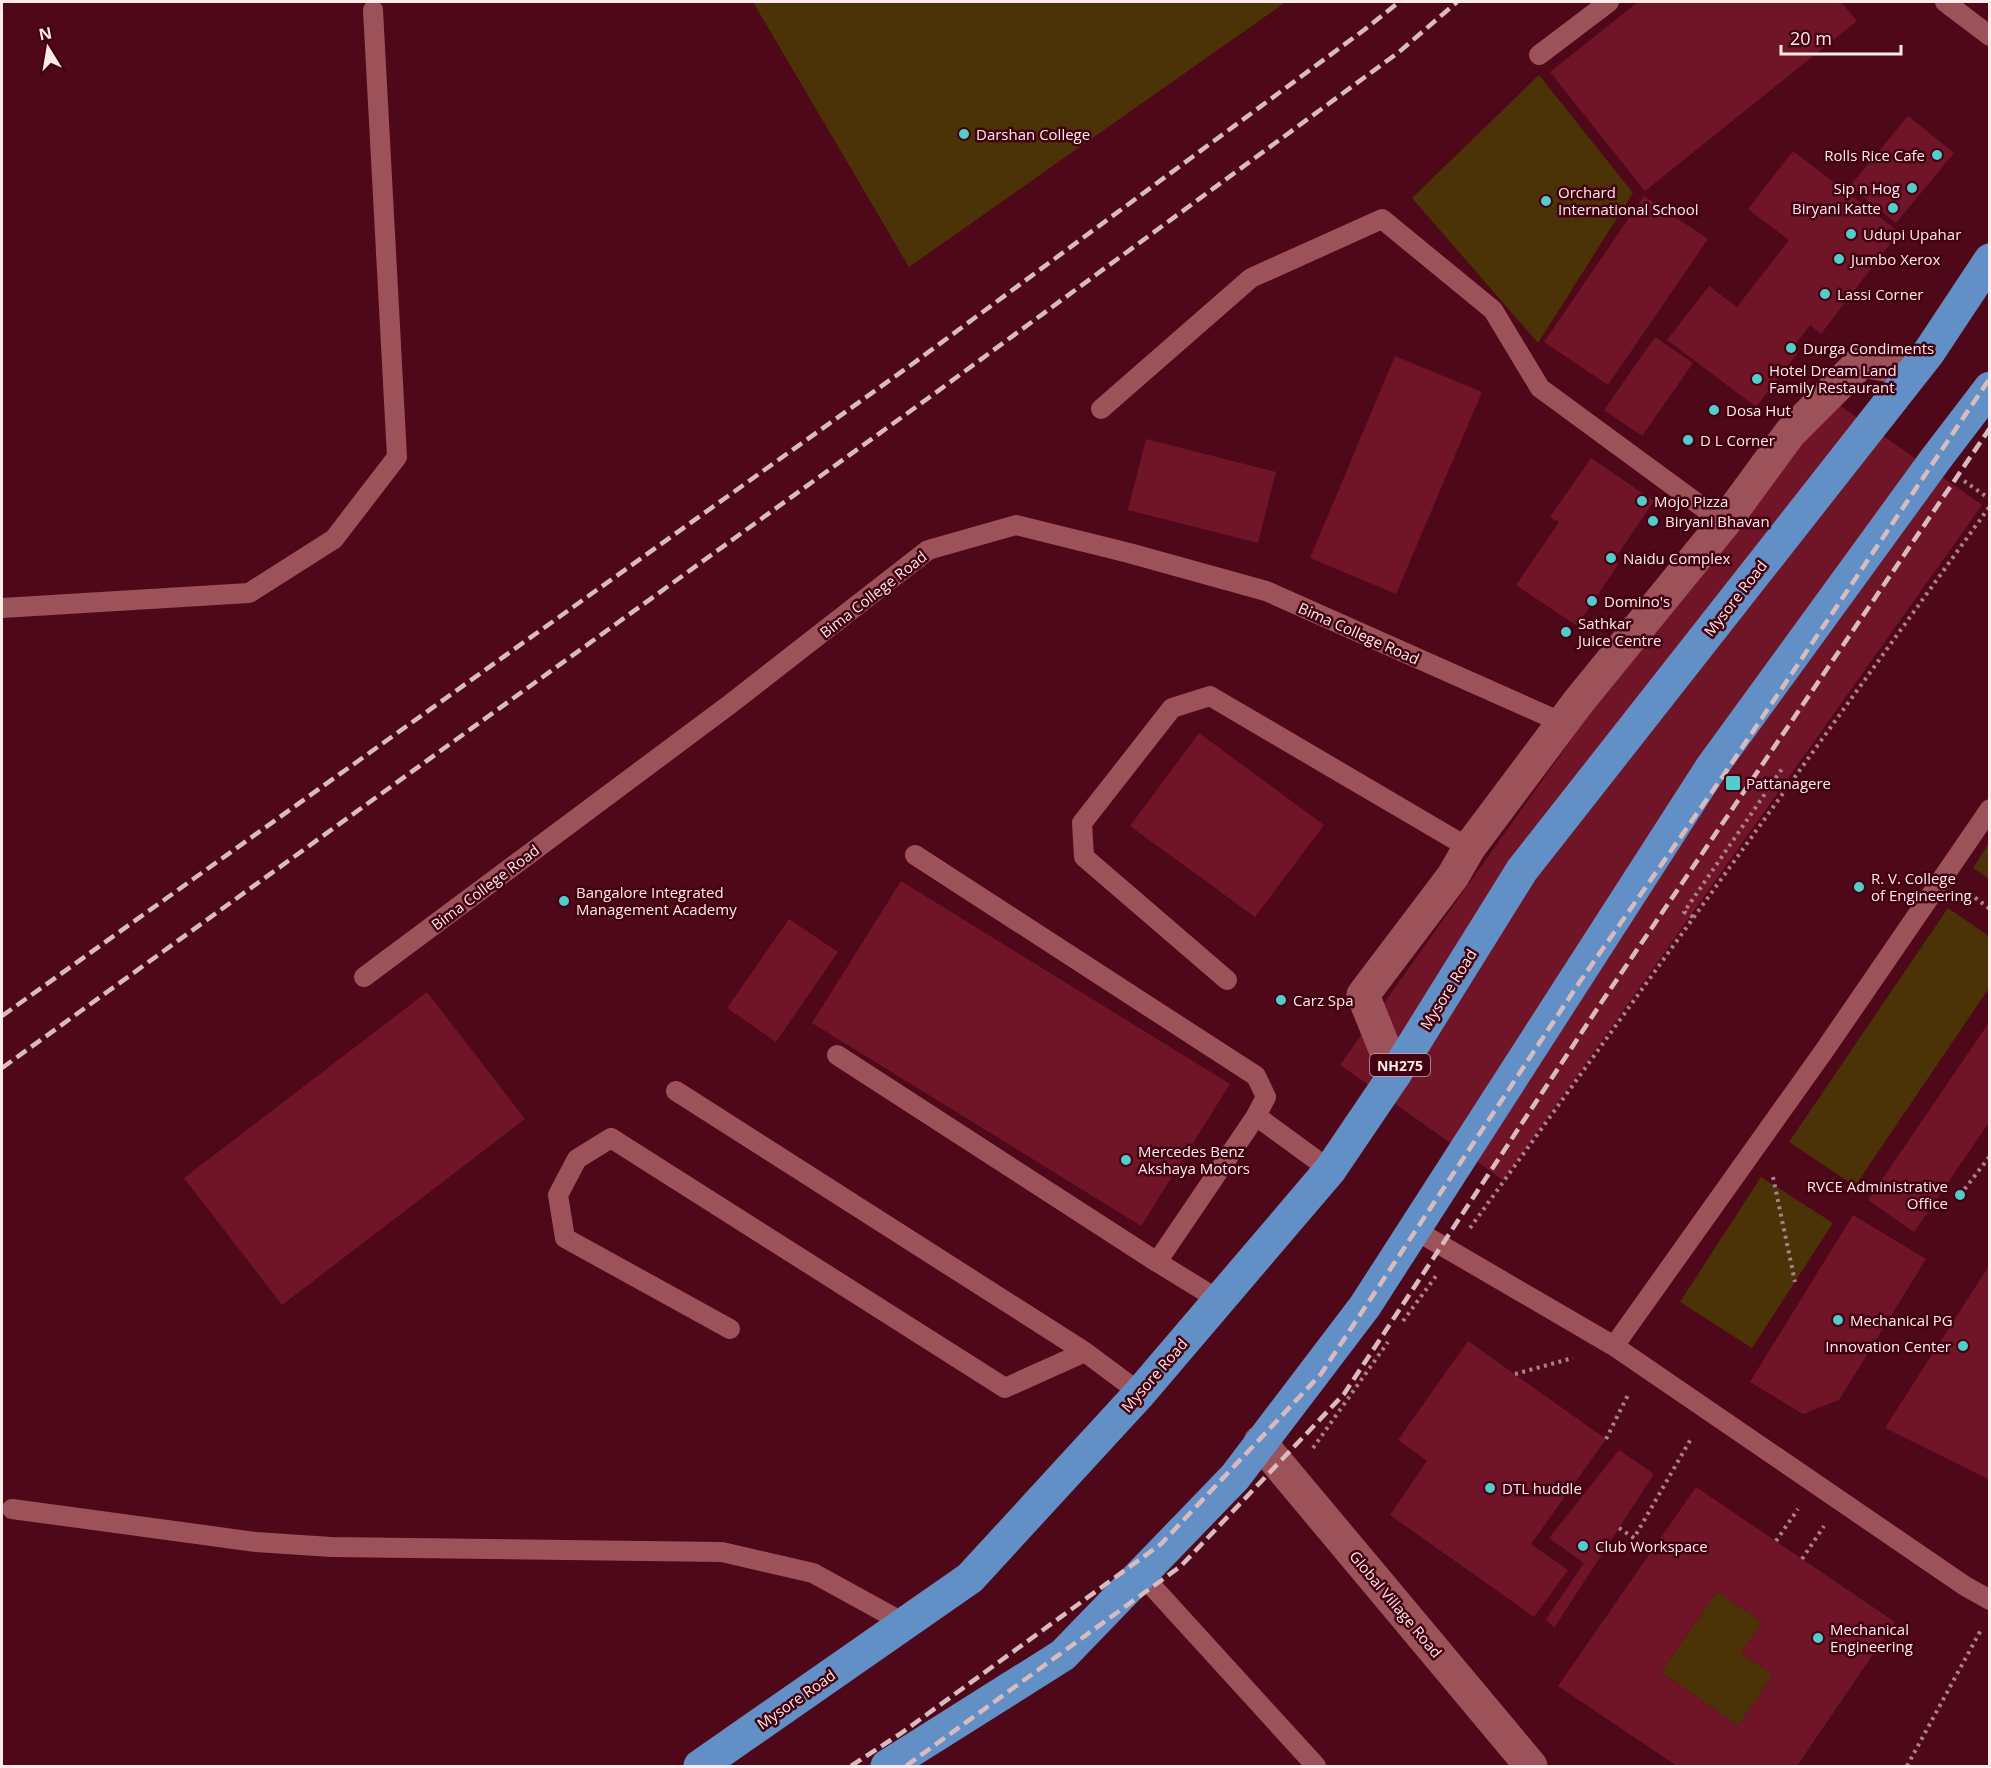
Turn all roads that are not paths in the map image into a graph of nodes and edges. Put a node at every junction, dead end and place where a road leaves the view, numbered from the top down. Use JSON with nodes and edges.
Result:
{"nodes":[{"id":1,"x":1609,"y":2,"type":"edge"},
{"id":2,"x":1945,"y":2,"type":"edge"},
{"id":3,"x":373,"y":10,"type":"dead end"},
{"id":4,"x":1989,"y":36,"type":"edge"},
{"id":5,"x":1539,"y":55,"type":"dead end"},
{"id":6,"x":1989,"y":260,"type":"edge"},
{"id":7,"x":1914,"y":370,"type":"junction"},
{"id":8,"x":1989,"y":388,"type":"edge"},
{"id":9,"x":1101,"y":409,"type":"dead end"},
{"id":10,"x":1724,"y":523,"type":"junction"},
{"id":11,"x":2,"y":608,"type":"edge"},
{"id":12,"x":1563,"y":723,"type":"junction"},
{"id":13,"x":1989,"y":809,"type":"edge"},
{"id":14,"x":1469,"y":848,"type":"junction"},
{"id":15,"x":915,"y":855,"type":"dead end"},
{"id":16,"x":364,"y":977,"type":"dead end"},
{"id":17,"x":1227,"y":980,"type":"dead end"},
{"id":18,"x":837,"y":1055,"type":"dead end"},
{"id":19,"x":1395,"y":1074,"type":"junction"},
{"id":20,"x":676,"y":1091,"type":"dead end"},
{"id":21,"x":1256,"y":1116,"type":"junction"},
{"id":22,"x":1330,"y":1170,"type":"junction"},
{"id":23,"x":1415,"y":1230,"type":"junction"},
{"id":24,"x":1157,"y":1262,"type":"junction"},
{"id":25,"x":1219,"y":1300,"type":"junction"},
{"id":26,"x":730,"y":1329,"type":"dead end"},
{"id":27,"x":1614,"y":1346,"type":"junction"},
{"id":28,"x":1085,"y":1352,"type":"junction"},
{"id":29,"x":1140,"y":1393,"type":"junction"},
{"id":30,"x":1260,"y":1443,"type":"junction"},
{"id":31,"x":12,"y":1509,"type":"dead end"},
{"id":32,"x":1141,"y":1574,"type":"junction"},
{"id":33,"x":1989,"y":1600,"type":"edge"},
{"id":34,"x":904,"y":1623,"type":"junction"},
{"id":35,"x":700,"y":1767,"type":"edge"},
{"id":36,"x":886,"y":1767,"type":"edge"},
{"id":37,"x":1316,"y":1767,"type":"edge"},
{"id":38,"x":1531,"y":1767,"type":"edge"}],
"edges":[{"from":1,"to":5,"type":"lane"},
{"from":2,"to":4,"type":"lane"},
{"from":3,"to":11,"type":"lane"},
{"from":6,"to":7,"type":"highway","name":"Mysore Road","number":"NH275"},
{"from":7,"to":10,"type":"street"},
{"from":7,"to":19,"type":"highway","name":"Mysore Road","number":"NH275"},
{"from":8,"to":23,"type":"highway"},
{"from":9,"to":10,"type":"lane"},
{"from":10,"to":12,"type":"street"},
{"from":12,"to":14,"type":"street"},
{"from":12,"to":16,"type":"lane","name":"Bima College Road"},
{"from":13,"to":27,"type":"lane"},
{"from":14,"to":17,"type":"lane"},
{"from":14,"to":19,"type":"street"},
{"from":15,"to":21,"type":"lane"},
{"from":18,"to":24,"type":"lane"},
{"from":19,"to":22,"type":"highway","name":"Mysore Road","number":"NH275"},
{"from":20,"to":28,"type":"lane"},
{"from":21,"to":22,"type":"lane"},
{"from":21,"to":24,"type":"lane"},
{"from":22,"to":25,"type":"highway","name":"Mysore Road","number":"NH275"},
{"from":23,"to":27,"type":"lane"},
{"from":23,"to":30,"type":"highway"},
{"from":24,"to":25,"type":"lane"},
{"from":25,"to":29,"type":"highway","name":"Mysore Road","number":"NH275"},
{"from":26,"to":28,"type":"lane"},
{"from":27,"to":33,"type":"lane"},
{"from":28,"to":29,"type":"lane"},
{"from":29,"to":34,"type":"highway","name":"Mysore Road","number":"NH275"},
{"from":30,"to":32,"type":"highway"},
{"from":30,"to":38,"type":"street","name":"Global Village Road"},
{"from":31,"to":34,"type":"lane"},
{"from":32,"to":36,"type":"highway"},
{"from":32,"to":37,"type":"lane"},
{"from":34,"to":35,"type":"highway","name":"Mysore Road","number":"NH275"}]}
